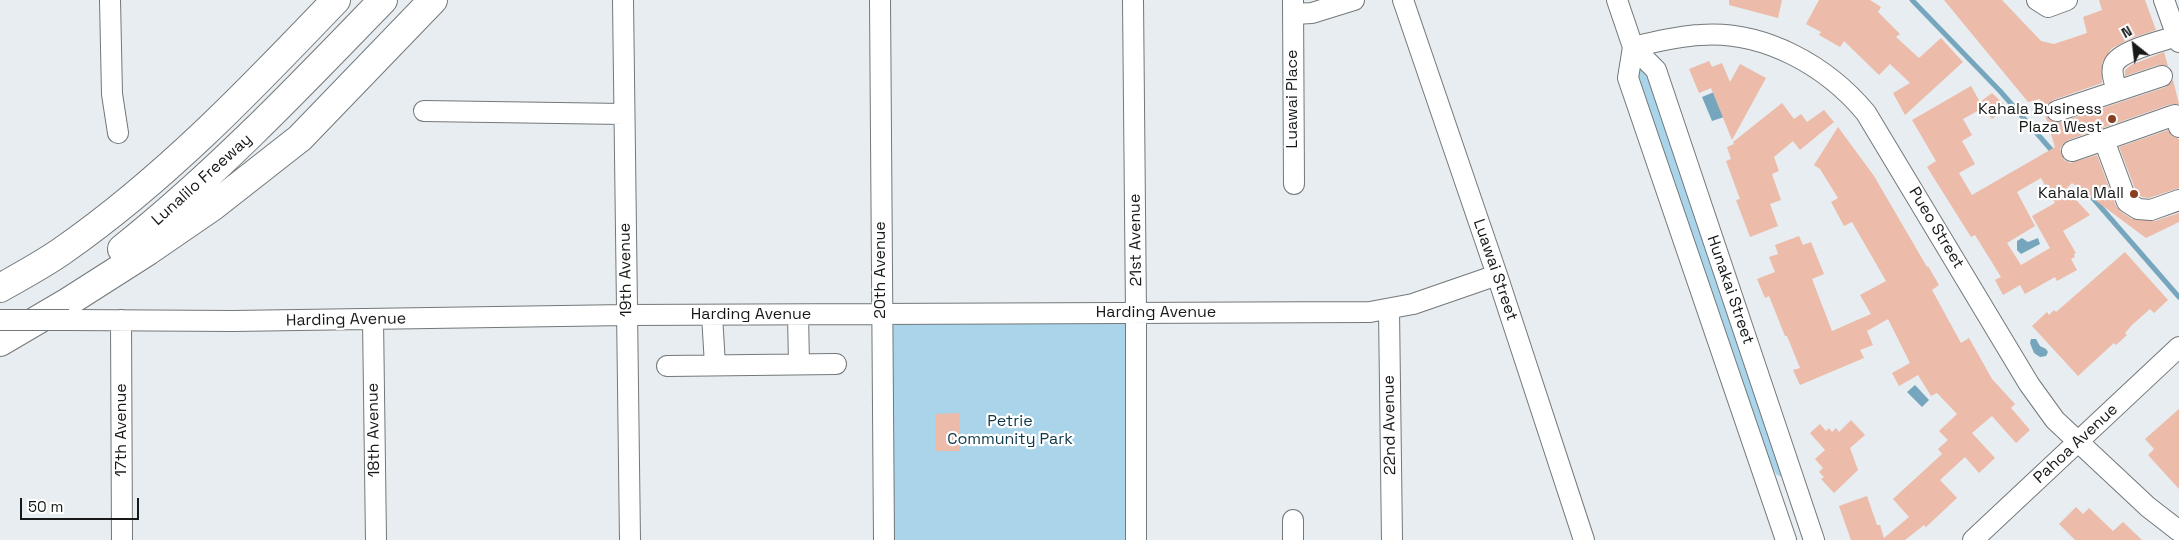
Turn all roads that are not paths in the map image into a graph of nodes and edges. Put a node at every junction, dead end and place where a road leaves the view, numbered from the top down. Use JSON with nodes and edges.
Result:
{"nodes":[{"id":1,"x":110,"y":0,"type":"edge"},
{"id":2,"x":383,"y":0,"type":"edge"},
{"id":3,"x":433,"y":0,"type":"edge"},
{"id":4,"x":623,"y":0,"type":"edge"},
{"id":5,"x":880,"y":0,"type":"edge"},
{"id":6,"x":1134,"y":0,"type":"edge"},
{"id":7,"x":1354,"y":0,"type":"edge"},
{"id":8,"x":1403,"y":0,"type":"edge"},
{"id":9,"x":1617,"y":0,"type":"edge"},
{"id":10,"x":2037,"y":0,"type":"edge"},
{"id":11,"x":2067,"y":0,"type":"edge"},
{"id":12,"x":2164,"y":0,"type":"edge"},
{"id":13,"x":328,"y":6,"type":"edge"},
{"id":14,"x":1293,"y":7,"type":"edge"},
{"id":15,"x":2178,"y":39,"type":"edge"},
{"id":16,"x":1633,"y":47,"type":"junction"},
{"id":17,"x":2162,"y":76,"type":"dead end"},
{"id":18,"x":2117,"y":91,"type":"junction"},
{"id":19,"x":2057,"y":110,"type":"dead end"},
{"id":20,"x":424,"y":111,"type":"dead end"},
{"id":21,"x":624,"y":114,"type":"junction"},
{"id":22,"x":2179,"y":128,"type":"edge"},
{"id":23,"x":118,"y":133,"type":"dead end"},
{"id":24,"x":2104,"y":140,"type":"junction"},
{"id":25,"x":2072,"y":151,"type":"dead end"},
{"id":26,"x":1294,"y":184,"type":"dead end"},
{"id":27,"x":2179,"y":200,"type":"edge"},
{"id":28,"x":1497,"y":275,"type":"junction"},
{"id":29,"x":0,"y":288,"type":"edge"},
{"id":30,"x":1389,"y":310,"type":"junction"},
{"id":31,"x":881,"y":314,"type":"junction"},
{"id":32,"x":1136,"y":314,"type":"junction"},
{"id":33,"x":627,"y":315,"type":"junction"},
{"id":34,"x":712,"y":315,"type":"junction"},
{"id":35,"x":798,"y":315,"type":"junction"},
{"id":36,"x":373,"y":319,"type":"junction"},
{"id":37,"x":0,"y":320,"type":"edge"},
{"id":38,"x":122,"y":320,"type":"junction"},
{"id":39,"x":0,"y":334,"type":"edge"},
{"id":40,"x":0,"y":342,"type":"edge"},
{"id":41,"x":2179,"y":347,"type":"edge"},
{"id":42,"x":800,"y":364,"type":"junction"},
{"id":43,"x":836,"y":364,"type":"dead end"},
{"id":44,"x":715,"y":365,"type":"junction"},
{"id":45,"x":667,"y":366,"type":"dead end"},
{"id":46,"x":2080,"y":442,"type":"junction"},
{"id":47,"x":1293,"y":520,"type":"dead end"},
{"id":48,"x":2179,"y":531,"type":"edge"},
{"id":49,"x":122,"y":540,"type":"edge"},
{"id":50,"x":376,"y":540,"type":"edge"},
{"id":51,"x":630,"y":540,"type":"edge"},
{"id":52,"x":884,"y":540,"type":"edge"},
{"id":53,"x":1136,"y":540,"type":"edge"},
{"id":54,"x":1293,"y":540,"type":"edge"},
{"id":55,"x":1392,"y":540,"type":"edge"},
{"id":56,"x":1584,"y":540,"type":"edge"},
{"id":57,"x":1786,"y":540,"type":"edge"},
{"id":58,"x":1814,"y":540,"type":"edge"},
{"id":59,"x":1972,"y":540,"type":"edge"}],
"edges":[{"from":1,"to":23,"type":"street"},
{"from":2,"to":39,"type":"highway","name":"Lunalilo Freeway"},
{"from":3,"to":40,"type":"highway"},
{"from":4,"to":21,"type":"street","name":"19th Avenue"},
{"from":5,"to":31,"type":"street","name":"20th Avenue"},
{"from":6,"to":32,"type":"street","name":"21st Avenue"},
{"from":7,"to":14,"type":"street","name":"Luawai Place"},
{"from":8,"to":28,"type":"street","name":"Luawai Street"},
{"from":9,"to":16,"type":"street","name":"Hunakai Street"},
{"from":10,"to":11,"type":"street"},
{"from":12,"to":15,"type":"street"},
{"from":13,"to":29,"type":"highway","name":"Lunalilo Freeway"},
{"from":14,"to":26,"type":"street","name":"Luawai Place"},
{"from":15,"to":18,"type":"street"},
{"from":16,"to":46,"type":"street","name":"Pueo Street"},
{"from":16,"to":57,"type":"street","name":"Hunakai Street"},
{"from":16,"to":58,"type":"street","name":"Hunakai Street"},
{"from":17,"to":18,"type":"street"},
{"from":18,"to":19,"type":"street"},
{"from":20,"to":21,"type":"street"},
{"from":21,"to":33,"type":"street","name":"19th Avenue"},
{"from":22,"to":24,"type":"street"},
{"from":24,"to":25,"type":"street"},
{"from":24,"to":27,"type":"street"},
{"from":28,"to":30,"type":"street","name":"Harding Avenue"},
{"from":28,"to":56,"type":"street","name":"Luawai Street"},
{"from":30,"to":32,"type":"street","name":"Harding Avenue"},
{"from":30,"to":55,"type":"street","name":"22nd Avenue"},
{"from":31,"to":32,"type":"street","name":"Harding Avenue"},
{"from":31,"to":35,"type":"street","name":"Harding Avenue"},
{"from":31,"to":52,"type":"street","name":"20th Avenue"},
{"from":32,"to":53,"type":"street","name":"21st Avenue"},
{"from":33,"to":34,"type":"street","name":"Harding Avenue"},
{"from":33,"to":36,"type":"street","name":"Harding Avenue"},
{"from":33,"to":51,"type":"street","name":"19th Avenue"},
{"from":34,"to":35,"type":"street","name":"Harding Avenue"},
{"from":34,"to":44,"type":"street"},
{"from":35,"to":42,"type":"street"},
{"from":36,"to":38,"type":"street","name":"Harding Avenue"},
{"from":36,"to":50,"type":"street","name":"18th Avenue"},
{"from":37,"to":38,"type":"street","name":"Harding Avenue","bridge":true},
{"from":38,"to":49,"type":"street","name":"17th Avenue"},
{"from":41,"to":46,"type":"street","name":"Pahoa Avenue"},
{"from":42,"to":43,"type":"street"},
{"from":42,"to":44,"type":"street"},
{"from":44,"to":45,"type":"street"},
{"from":46,"to":48,"type":"street","name":"Pueo Street"},
{"from":46,"to":59,"type":"street","name":"Pahoa Avenue"},
{"from":47,"to":54,"type":"street"}]}
